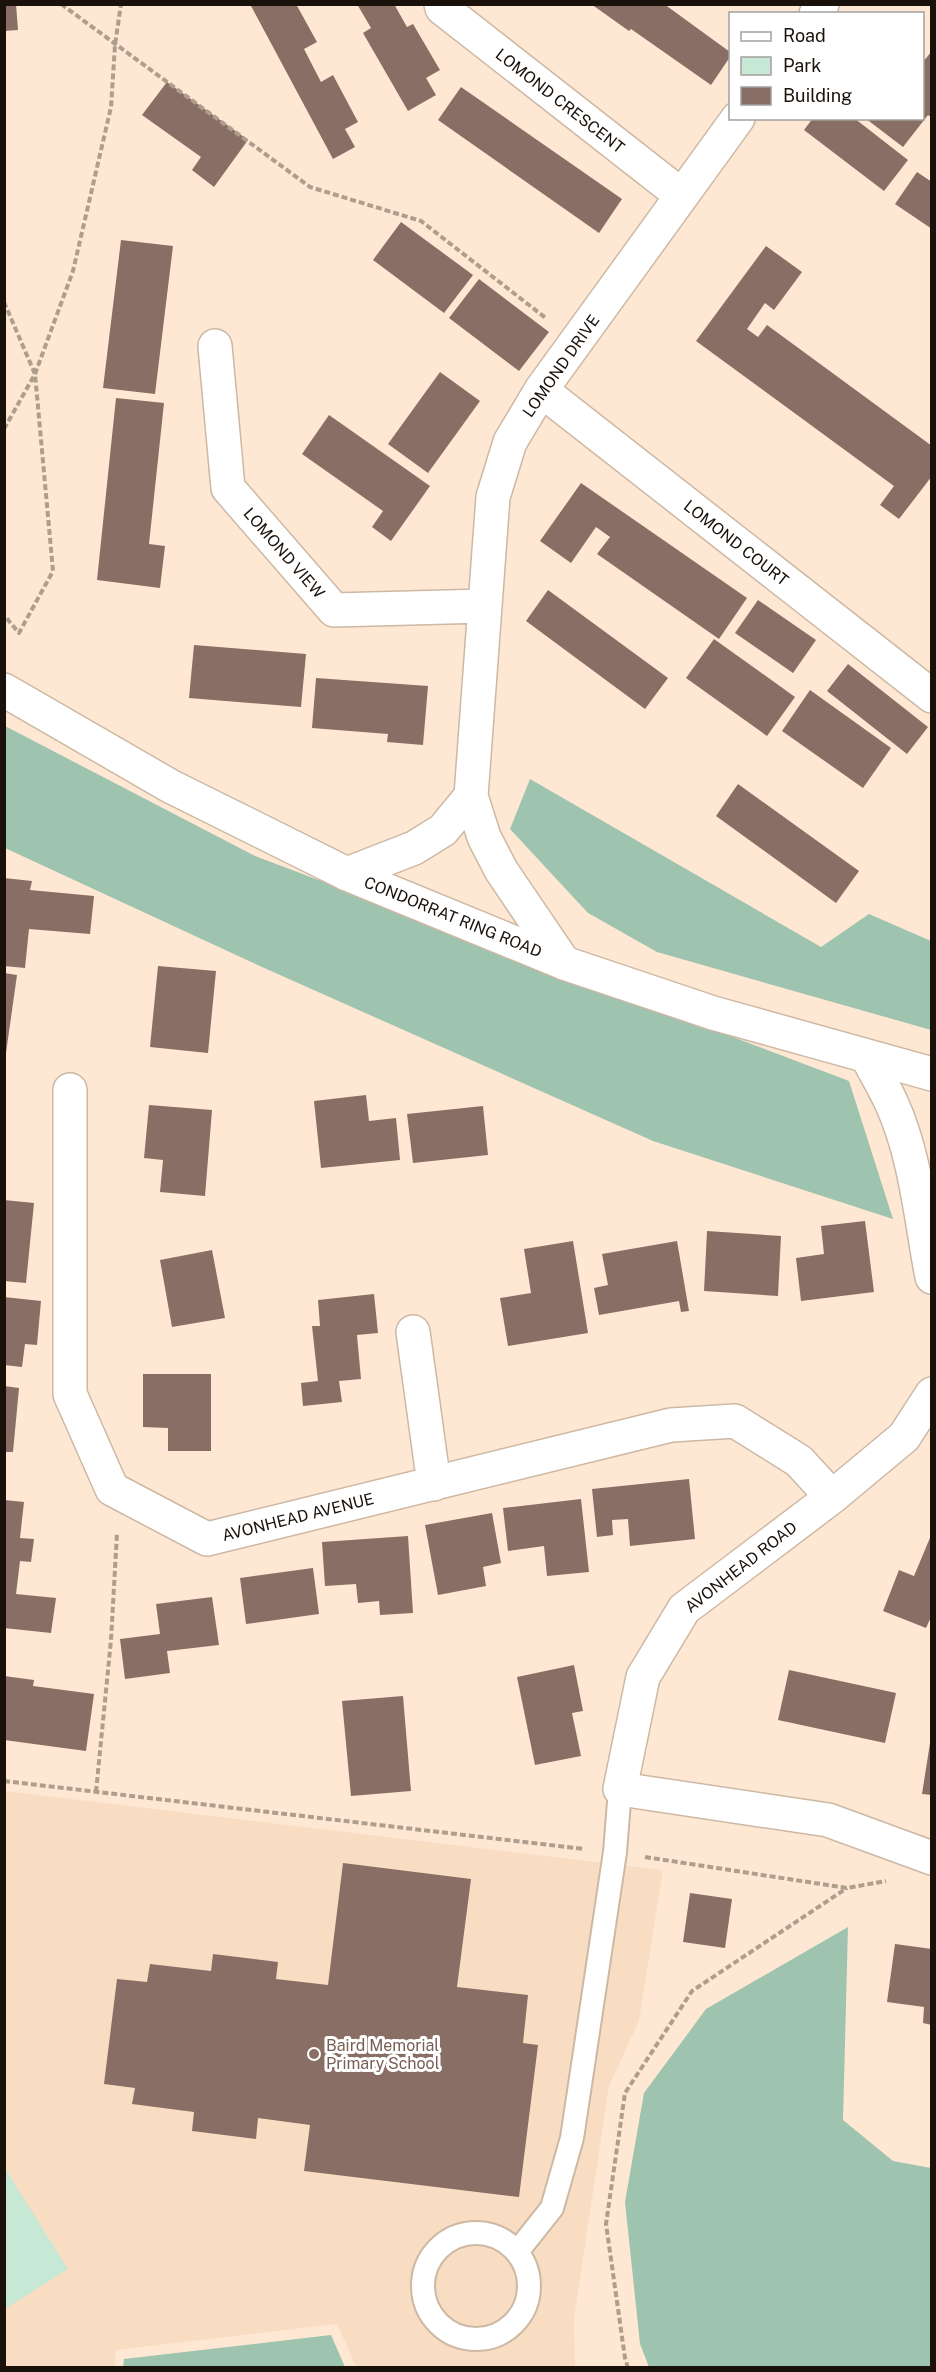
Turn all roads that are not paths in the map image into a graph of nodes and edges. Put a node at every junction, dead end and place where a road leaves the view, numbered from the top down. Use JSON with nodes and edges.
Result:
{"nodes":[{"id":1,"x":441,"y":4,"type":"edge"},
{"id":2,"x":737,"y":120,"type":"edge"},
{"id":3,"x":681,"y":195,"type":"junction"},
{"id":4,"x":215,"y":346,"type":"dead end"},
{"id":5,"x":541,"y":390,"type":"junction"},
{"id":6,"x":485,"y":606,"type":"junction"},
{"id":7,"x":4,"y":690,"type":"edge"},
{"id":8,"x":932,"y":696,"type":"edge"},
{"id":9,"x":471,"y":796,"type":"junction"},
{"id":10,"x":347,"y":874,"type":"junction"},
{"id":11,"x":564,"y":963,"type":"junction"},
{"id":12,"x":867,"y":1058,"type":"junction"},
{"id":13,"x":932,"y":1074,"type":"edge"},
{"id":14,"x":70,"y":1090,"type":"dead end"},
{"id":15,"x":932,"y":1162,"type":"edge"},
{"id":16,"x":917,"y":1193,"type":"junction"},
{"id":17,"x":932,"y":1277,"type":"edge"},
{"id":18,"x":413,"y":1332,"type":"dead end"},
{"id":19,"x":930,"y":1400,"type":"edge"},
{"id":20,"x":434,"y":1484,"type":"junction"},
{"id":21,"x":832,"y":1497,"type":"junction"},
{"id":22,"x":621,"y":1789,"type":"junction"},
{"id":23,"x":932,"y":1858,"type":"edge"},
{"id":24,"x":517,"y":2252,"type":"junction"}],
"edges":[{"from":1,"to":3,"type":"street","name":"LOMOND CRESCENT"},
{"from":2,"to":3,"type":"street","name":"LOMOND DRIVE"},
{"from":3,"to":5,"type":"street","name":"LOMOND DRIVE"},
{"from":4,"to":6,"type":"street","name":"LOMOND VIEW"},
{"from":5,"to":6,"type":"street","name":"LOMOND DRIVE"},
{"from":5,"to":8,"type":"street","name":"LOMOND COURT"},
{"from":6,"to":9,"type":"street","name":"LOMOND DRIVE"},
{"from":7,"to":10,"type":"street","name":"CONDORRAT RING ROAD"},
{"from":9,"to":10,"type":"street"},
{"from":9,"to":11,"type":"street"},
{"from":10,"to":11,"type":"street","name":"CONDORRAT RING ROAD"},
{"from":11,"to":12,"type":"street","name":"CONDORRAT RING ROAD"},
{"from":12,"to":13,"type":"street","name":"CONDORRAT RING ROAD"},
{"from":12,"to":16,"type":"street"},
{"from":14,"to":20,"type":"street","name":"AVONHEAD AVENUE"},
{"from":15,"to":16,"type":"street"},
{"from":16,"to":17,"type":"street"},
{"from":18,"to":20,"type":"street"},
{"from":19,"to":21,"type":"street","name":"AVONHEAD ROAD"},
{"from":20,"to":21,"type":"street","name":"AVONHEAD AVENUE"},
{"from":21,"to":22,"type":"street","name":"AVONHEAD ROAD"},
{"from":22,"to":23,"type":"street"},
{"from":22,"to":24,"type":"lane"},
{"from":24,"to":24,"type":"lane"}]}
